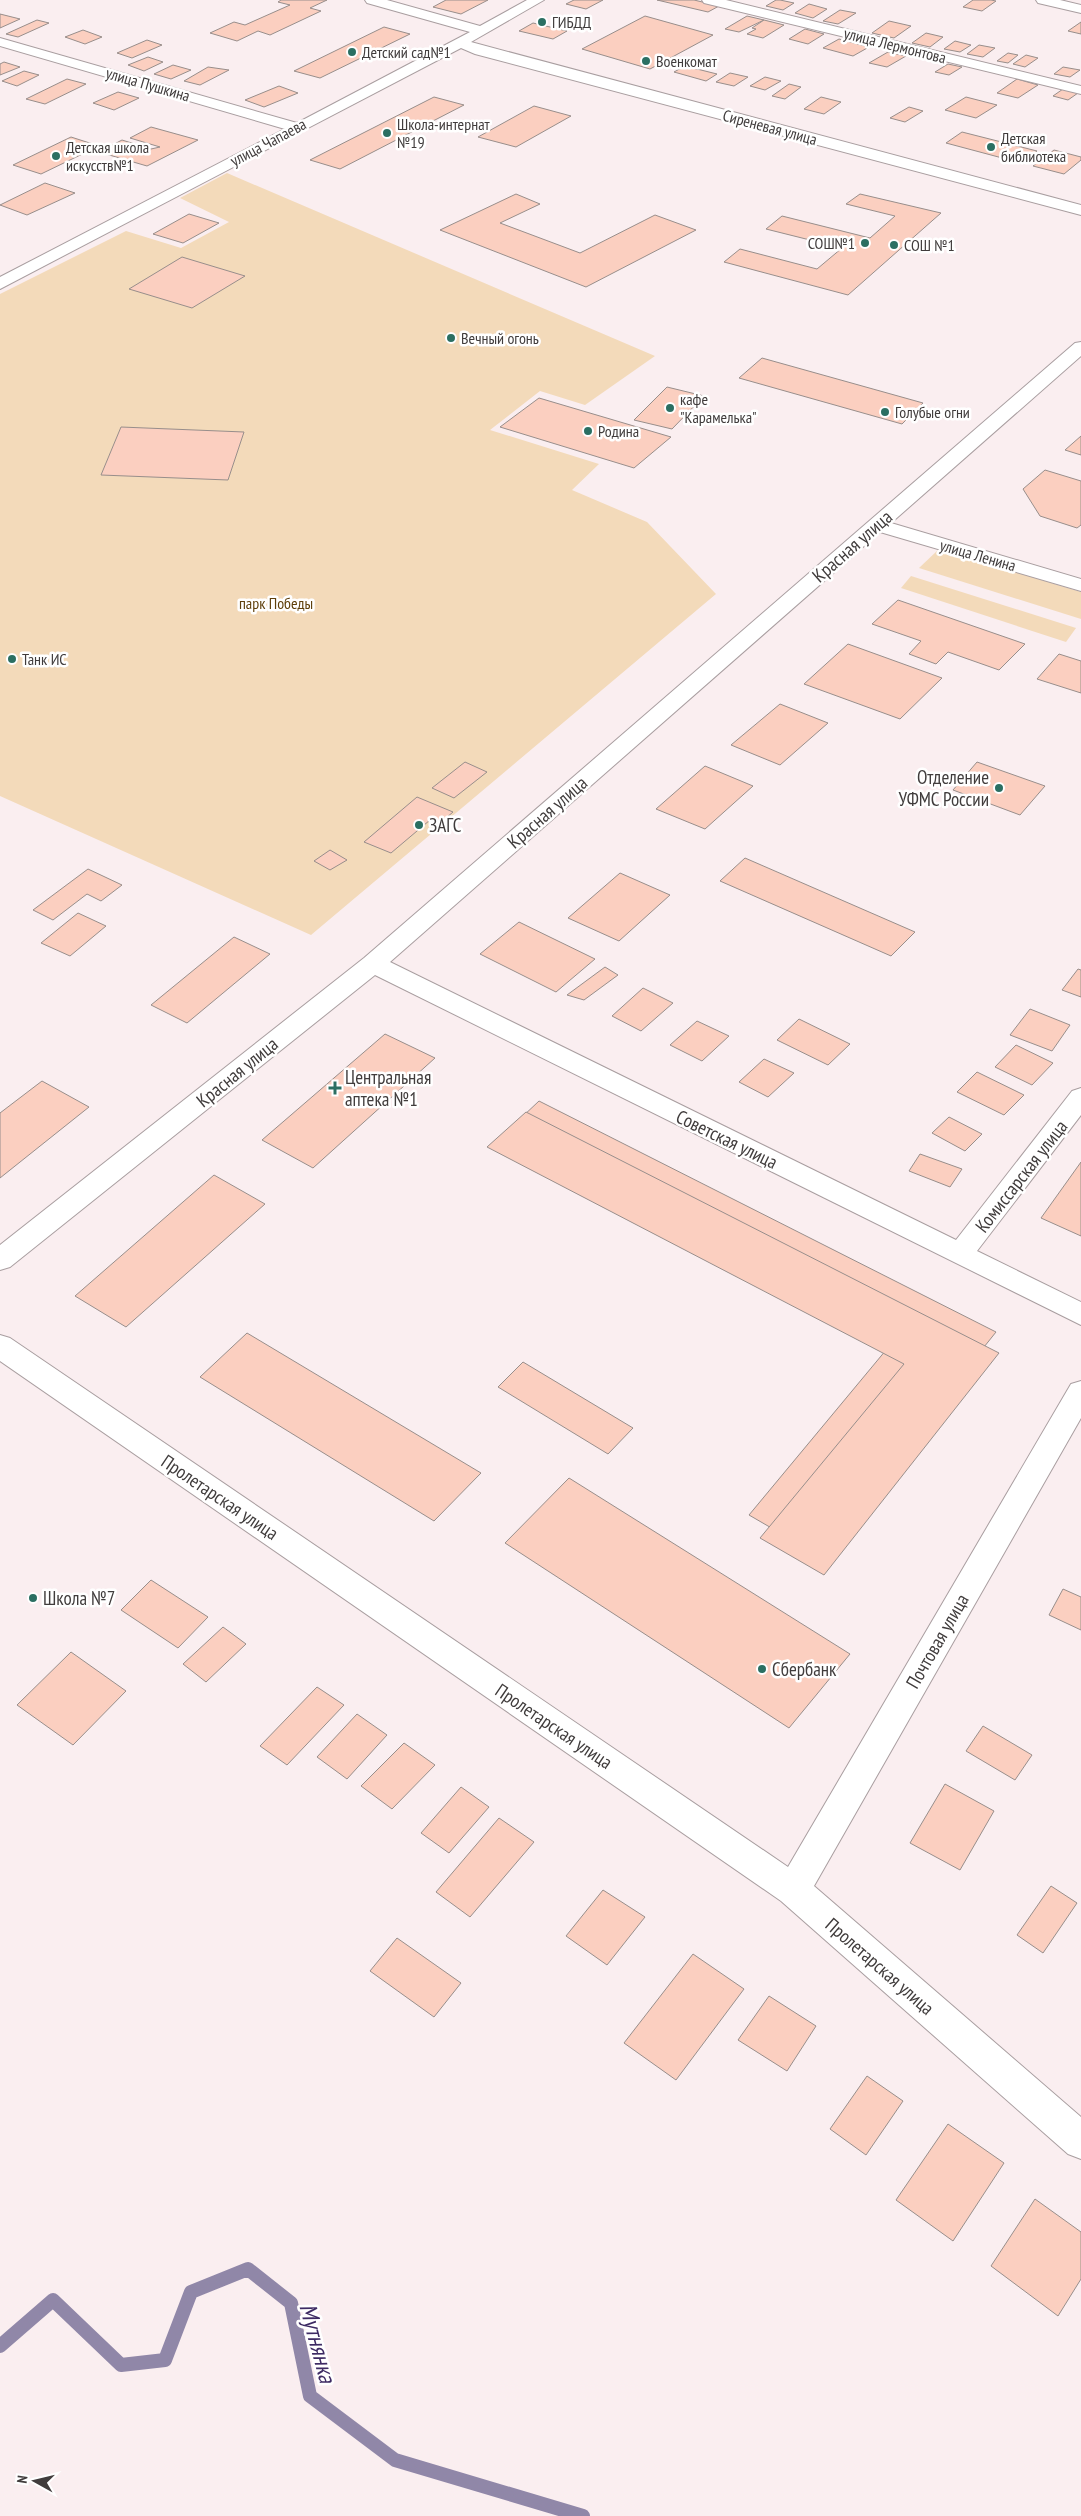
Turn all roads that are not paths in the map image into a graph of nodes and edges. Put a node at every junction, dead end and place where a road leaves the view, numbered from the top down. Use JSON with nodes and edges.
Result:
{"nodes":[{"id":1,"x":372,"y":0,"type":"edge"},
{"id":2,"x":537,"y":0,"type":"edge"},
{"id":3,"x":709,"y":0,"type":"edge"},
{"id":4,"x":1043,"y":0,"type":"edge"},
{"id":5,"x":1081,"y":9,"type":"edge"},
{"id":6,"x":482,"y":31,"type":"junction"},
{"id":7,"x":0,"y":42,"type":"edge"},
{"id":8,"x":460,"y":43,"type":"junction"},
{"id":9,"x":1081,"y":90,"type":"edge"},
{"id":10,"x":296,"y":127,"type":"junction"},
{"id":11,"x":1081,"y":210,"type":"edge"},
{"id":12,"x":0,"y":284,"type":"edge"},
{"id":13,"x":1081,"y":347,"type":"edge"},
{"id":14,"x":876,"y":525,"type":"junction"},
{"id":15,"x":1081,"y":586,"type":"edge"},
{"id":16,"x":372,"y":964,"type":"junction"},
{"id":17,"x":1081,"y":1097,"type":"edge"},
{"id":18,"x":960,"y":1254,"type":"junction"},
{"id":19,"x":0,"y":1260,"type":"edge"},
{"id":20,"x":1081,"y":1314,"type":"edge"},
{"id":21,"x":0,"y":1346,"type":"edge"},
{"id":22,"x":1081,"y":1392,"type":"edge"},
{"id":23,"x":793,"y":1890,"type":"junction"},
{"id":24,"x":1081,"y":2141,"type":"edge"}],
"edges":[{"from":1,"to":6,"type":"street"},
{"from":2,"to":6,"type":"street","name":"улица Чапаева"},
{"from":3,"to":9,"type":"street","name":"улица Лермонтова"},
{"from":4,"to":5,"type":"street"},
{"from":6,"to":8,"type":"street","name":"улица Чапаева"},
{"from":7,"to":10,"type":"street","name":"улица Пушкина"},
{"from":8,"to":10,"type":"street","name":"улица Чапаева"},
{"from":8,"to":11,"type":"street","name":"Сиреневая улица"},
{"from":10,"to":12,"type":"street","name":"улица Чапаева"},
{"from":13,"to":14,"type":"street","name":"Красная улица"},
{"from":14,"to":15,"type":"street","name":"улица Ленина"},
{"from":14,"to":16,"type":"street","name":"Красная улица"},
{"from":16,"to":18,"type":"street","name":"Советская улица"},
{"from":16,"to":19,"type":"street","name":"Красная улица"},
{"from":17,"to":18,"type":"street","name":"Комиссарская улица"},
{"from":18,"to":20,"type":"street","name":"Советская улица"},
{"from":21,"to":23,"type":"street","name":"Пролетарская улица"},
{"from":22,"to":23,"type":"street","name":"Почтовая улица"},
{"from":23,"to":24,"type":"street","name":"Пролетарская улица"}]}
